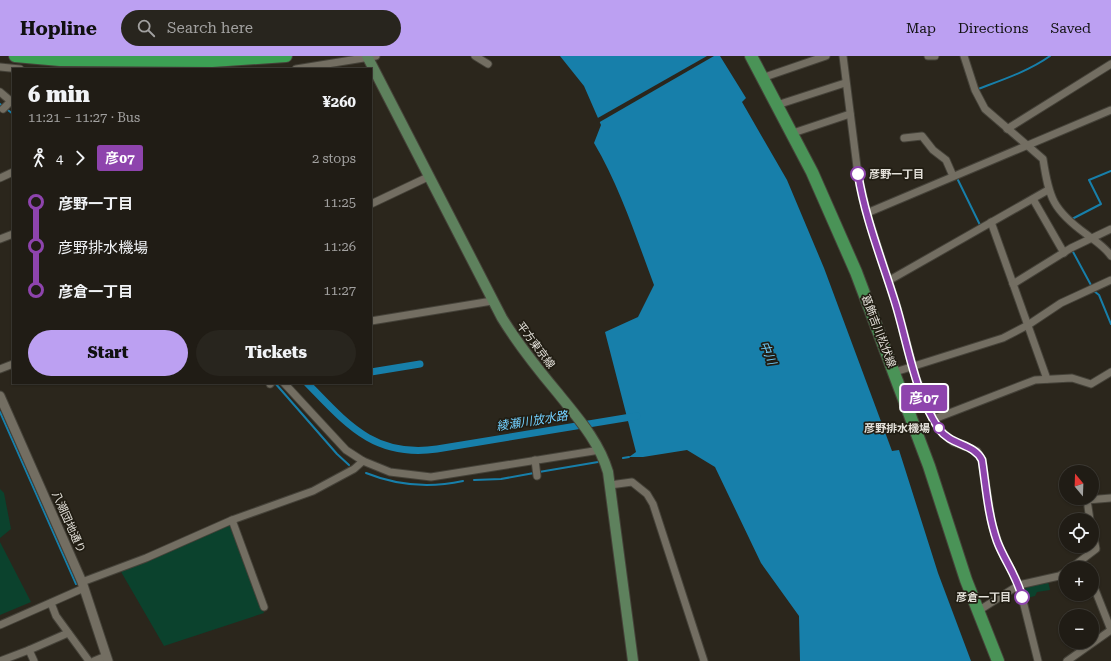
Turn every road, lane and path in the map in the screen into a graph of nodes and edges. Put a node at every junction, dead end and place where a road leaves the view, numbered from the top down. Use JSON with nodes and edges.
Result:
{"nodes":[{"id":1,"x":15,"y":56,"type":"edge"},
{"id":2,"x":99,"y":56,"type":"edge"},
{"id":3,"x":286,"y":56,"type":"edge"},
{"id":4,"x":475,"y":56,"type":"edge"},
{"id":5,"x":483,"y":56,"type":"edge"},
{"id":6,"x":826,"y":56,"type":"edge"},
{"id":7,"x":843,"y":56,"type":"edge"},
{"id":8,"x":928,"y":56,"type":"edge"},
{"id":9,"x":935,"y":56,"type":"edge"},
{"id":10,"x":964,"y":56,"type":"edge"},
{"id":11,"x":370,"y":57,"type":"edge"},
{"id":12,"x":755,"y":58,"type":"edge"},
{"id":13,"x":150,"y":61,"type":"junction"},
{"id":14,"x":1111,"y":64,"type":"edge"},
{"id":15,"x":0,"y":67,"type":"edge"},
{"id":16,"x":12,"y":68,"type":"edge"},
{"id":17,"x":302,"y":68,"type":"edge"},
{"id":18,"x":762,"y":78,"type":"junction"},
{"id":19,"x":846,"y":83,"type":"junction"},
{"id":20,"x":0,"y":92,"type":"edge"},
{"id":21,"x":8,"y":105,"type":"edge"},
{"id":22,"x":777,"y":105,"type":"junction"},
{"id":23,"x":1111,"y":110,"type":"edge"},
{"id":24,"x":850,"y":114,"type":"junction"},
{"id":25,"x":1008,"y":129,"type":"junction"},
{"id":26,"x":793,"y":133,"type":"junction"},
{"id":27,"x":904,"y":138,"type":"dead end"},
{"id":28,"x":1026,"y":145,"type":"junction"},
{"id":29,"x":12,"y":172,"type":"edge"},
{"id":30,"x":953,"y":176,"type":"junction"},
{"id":31,"x":428,"y":177,"type":"junction"},
{"id":32,"x":0,"y":178,"type":"edge"},
{"id":33,"x":1048,"y":190,"type":"junction"},
{"id":34,"x":1033,"y":199,"type":"junction"},
{"id":35,"x":372,"y":204,"type":"edge"},
{"id":36,"x":867,"y":213,"type":"junction"},
{"id":37,"x":991,"y":222,"type":"junction"},
{"id":38,"x":1111,"y":229,"type":"edge"},
{"id":39,"x":12,"y":234,"type":"edge"},
{"id":40,"x":1091,"y":238,"type":"junction"},
{"id":41,"x":0,"y":239,"type":"edge"},
{"id":42,"x":1064,"y":253,"type":"junction"},
{"id":43,"x":1111,"y":256,"type":"edge"},
{"id":44,"x":1111,"y":280,"type":"edge"},
{"id":45,"x":888,"y":281,"type":"junction"},
{"id":46,"x":1014,"y":284,"type":"junction"},
{"id":47,"x":492,"y":301,"type":"junction"},
{"id":48,"x":372,"y":321,"type":"edge"},
{"id":49,"x":1028,"y":325,"type":"junction"},
{"id":50,"x":12,"y":364,"type":"edge"},
{"id":51,"x":912,"y":366,"type":"junction"},
{"id":52,"x":0,"y":369,"type":"edge"},
{"id":53,"x":895,"y":372,"type":"junction"},
{"id":54,"x":1111,"y":372,"type":"edge"},
{"id":55,"x":1047,"y":379,"type":"junction"},
{"id":56,"x":285,"y":384,"type":"edge"},
{"id":57,"x":0,"y":396,"type":"edge"},
{"id":58,"x":934,"y":419,"type":"junction"},
{"id":59,"x":600,"y":450,"type":"junction"},
{"id":60,"x":535,"y":460,"type":"junction"},
{"id":61,"x":363,"y":461,"type":"junction"},
{"id":62,"x":537,"y":476,"type":"dead end"},
{"id":63,"x":610,"y":485,"type":"junction"},
{"id":64,"x":1111,"y":498,"type":"edge"},
{"id":65,"x":1089,"y":513,"type":"edge"},
{"id":66,"x":232,"y":520,"type":"junction"},
{"id":67,"x":1092,"y":553,"type":"edge"},
{"id":68,"x":1083,"y":561,"type":"edge"},
{"id":69,"x":1059,"y":576,"type":"edge"},
{"id":70,"x":83,"y":585,"type":"junction"},
{"id":71,"x":1019,"y":585,"type":"junction"},
{"id":72,"x":1099,"y":600,"type":"edge"},
{"id":73,"x":51,"y":603,"type":"junction"},
{"id":74,"x":264,"y":607,"type":"dead end"},
{"id":75,"x":978,"y":611,"type":"junction"},
{"id":76,"x":0,"y":625,"type":"edge"},
{"id":77,"x":1111,"y":630,"type":"edge"},
{"id":78,"x":68,"y":633,"type":"junction"},
{"id":79,"x":29,"y":650,"type":"junction"},
{"id":80,"x":107,"y":658,"type":"edge"},
{"id":81,"x":0,"y":661,"type":"edge"},
{"id":82,"x":34,"y":661,"type":"edge"},
{"id":83,"x":89,"y":661,"type":"edge"},
{"id":84,"x":94,"y":661,"type":"edge"},
{"id":85,"x":633,"y":661,"type":"edge"},
{"id":86,"x":704,"y":661,"type":"edge"},
{"id":87,"x":998,"y":661,"type":"edge"},
{"id":88,"x":1038,"y":661,"type":"edge"},
{"id":89,"x":1067,"y":661,"type":"edge"}],
"edges":[{"from":1,"to":13,"type":"highway"},
{"from":2,"to":13,"type":"highway"},
{"from":3,"to":13,"type":"highway"},
{"from":4,"to":5,"type":"street"},
{"from":6,"to":18,"type":"street"},
{"from":7,"to":19,"type":"street"},
{"from":8,"to":9,"type":"street"},
{"from":10,"to":25,"type":"street"},
{"from":11,"to":17,"type":"street"},
{"from":11,"to":31,"type":"main road","name":"平方東京線"},
{"from":12,"to":18,"type":"main road","name":"葛飾吉川松伏線"},
{"from":14,"to":25,"type":"street"},
{"from":15,"to":16,"type":"street"},
{"from":18,"to":22,"type":"main road","name":"葛飾吉川松伏線"},
{"from":19,"to":22,"type":"street"},
{"from":19,"to":24,"type":"street"},
{"from":20,"to":21,"type":"street"},
{"from":22,"to":26,"type":"main road","name":"葛飾吉川松伏線"},
{"from":23,"to":28,"type":"street"},
{"from":24,"to":26,"type":"street"},
{"from":24,"to":36,"type":"street"},
{"from":25,"to":28,"type":"street"},
{"from":26,"to":53,"type":"main road","name":"葛飾吉川松伏線"},
{"from":27,"to":30,"type":"street"},
{"from":28,"to":30,"type":"street"},
{"from":28,"to":33,"type":"street"},
{"from":29,"to":32,"type":"street"},
{"from":30,"to":36,"type":"street"},
{"from":31,"to":35,"type":"street"},
{"from":31,"to":47,"type":"main road","name":"平方東京線"},
{"from":33,"to":34,"type":"street"},
{"from":33,"to":40,"type":"street"},
{"from":34,"to":37,"type":"street"},
{"from":34,"to":42,"type":"street"},
{"from":36,"to":45,"type":"street"},
{"from":37,"to":45,"type":"street"},
{"from":37,"to":46,"type":"street"},
{"from":38,"to":40,"type":"street"},
{"from":39,"to":41,"type":"street"},
{"from":40,"to":42,"type":"street"},
{"from":40,"to":43,"type":"street"},
{"from":42,"to":46,"type":"street"},
{"from":44,"to":49,"type":"street"},
{"from":45,"to":51,"type":"street"},
{"from":46,"to":49,"type":"street"},
{"from":47,"to":48,"type":"street"},
{"from":47,"to":59,"type":"main road","name":"平方東京線"},
{"from":49,"to":51,"type":"street"},
{"from":49,"to":55,"type":"street"},
{"from":50,"to":52,"type":"street"},
{"from":51,"to":53,"type":"street"},
{"from":51,"to":58,"type":"street"},
{"from":53,"to":75,"type":"main road","name":"葛飾吉川松伏線"},
{"from":54,"to":55,"type":"street"},
{"from":55,"to":58,"type":"street"},
{"from":56,"to":61,"type":"street"},
{"from":57,"to":70,"type":"street","name":"八潮団地通り"},
{"from":58,"to":71,"type":"street"},
{"from":59,"to":60,"type":"street"},
{"from":59,"to":63,"type":"main road","name":"平方東京線"},
{"from":60,"to":61,"type":"street"},
{"from":60,"to":62,"type":"street"},
{"from":61,"to":66,"type":"street"},
{"from":63,"to":85,"type":"main road","name":"平方東京線"},
{"from":63,"to":86,"type":"street"},
{"from":64,"to":65,"type":"street"},
{"from":66,"to":70,"type":"street"},
{"from":66,"to":74,"type":"street"},
{"from":67,"to":68,"type":"street"},
{"from":69,"to":71,"type":"street"},
{"from":70,"to":73,"type":"street"},
{"from":70,"to":80,"type":"street","name":"八潮団地通り"},
{"from":71,"to":75,"type":"street"},
{"from":71,"to":88,"type":"street"},
{"from":72,"to":77,"type":"street"},
{"from":73,"to":76,"type":"street"},
{"from":73,"to":78,"type":"street"},
{"from":75,"to":87,"type":"main road","name":"葛飾吉川松伏線"},
{"from":77,"to":89,"type":"street"},
{"from":78,"to":79,"type":"street"},
{"from":78,"to":83,"type":"street"},
{"from":79,"to":81,"type":"street"},
{"from":79,"to":82,"type":"street"},
{"from":80,"to":84,"type":"street"}]}
